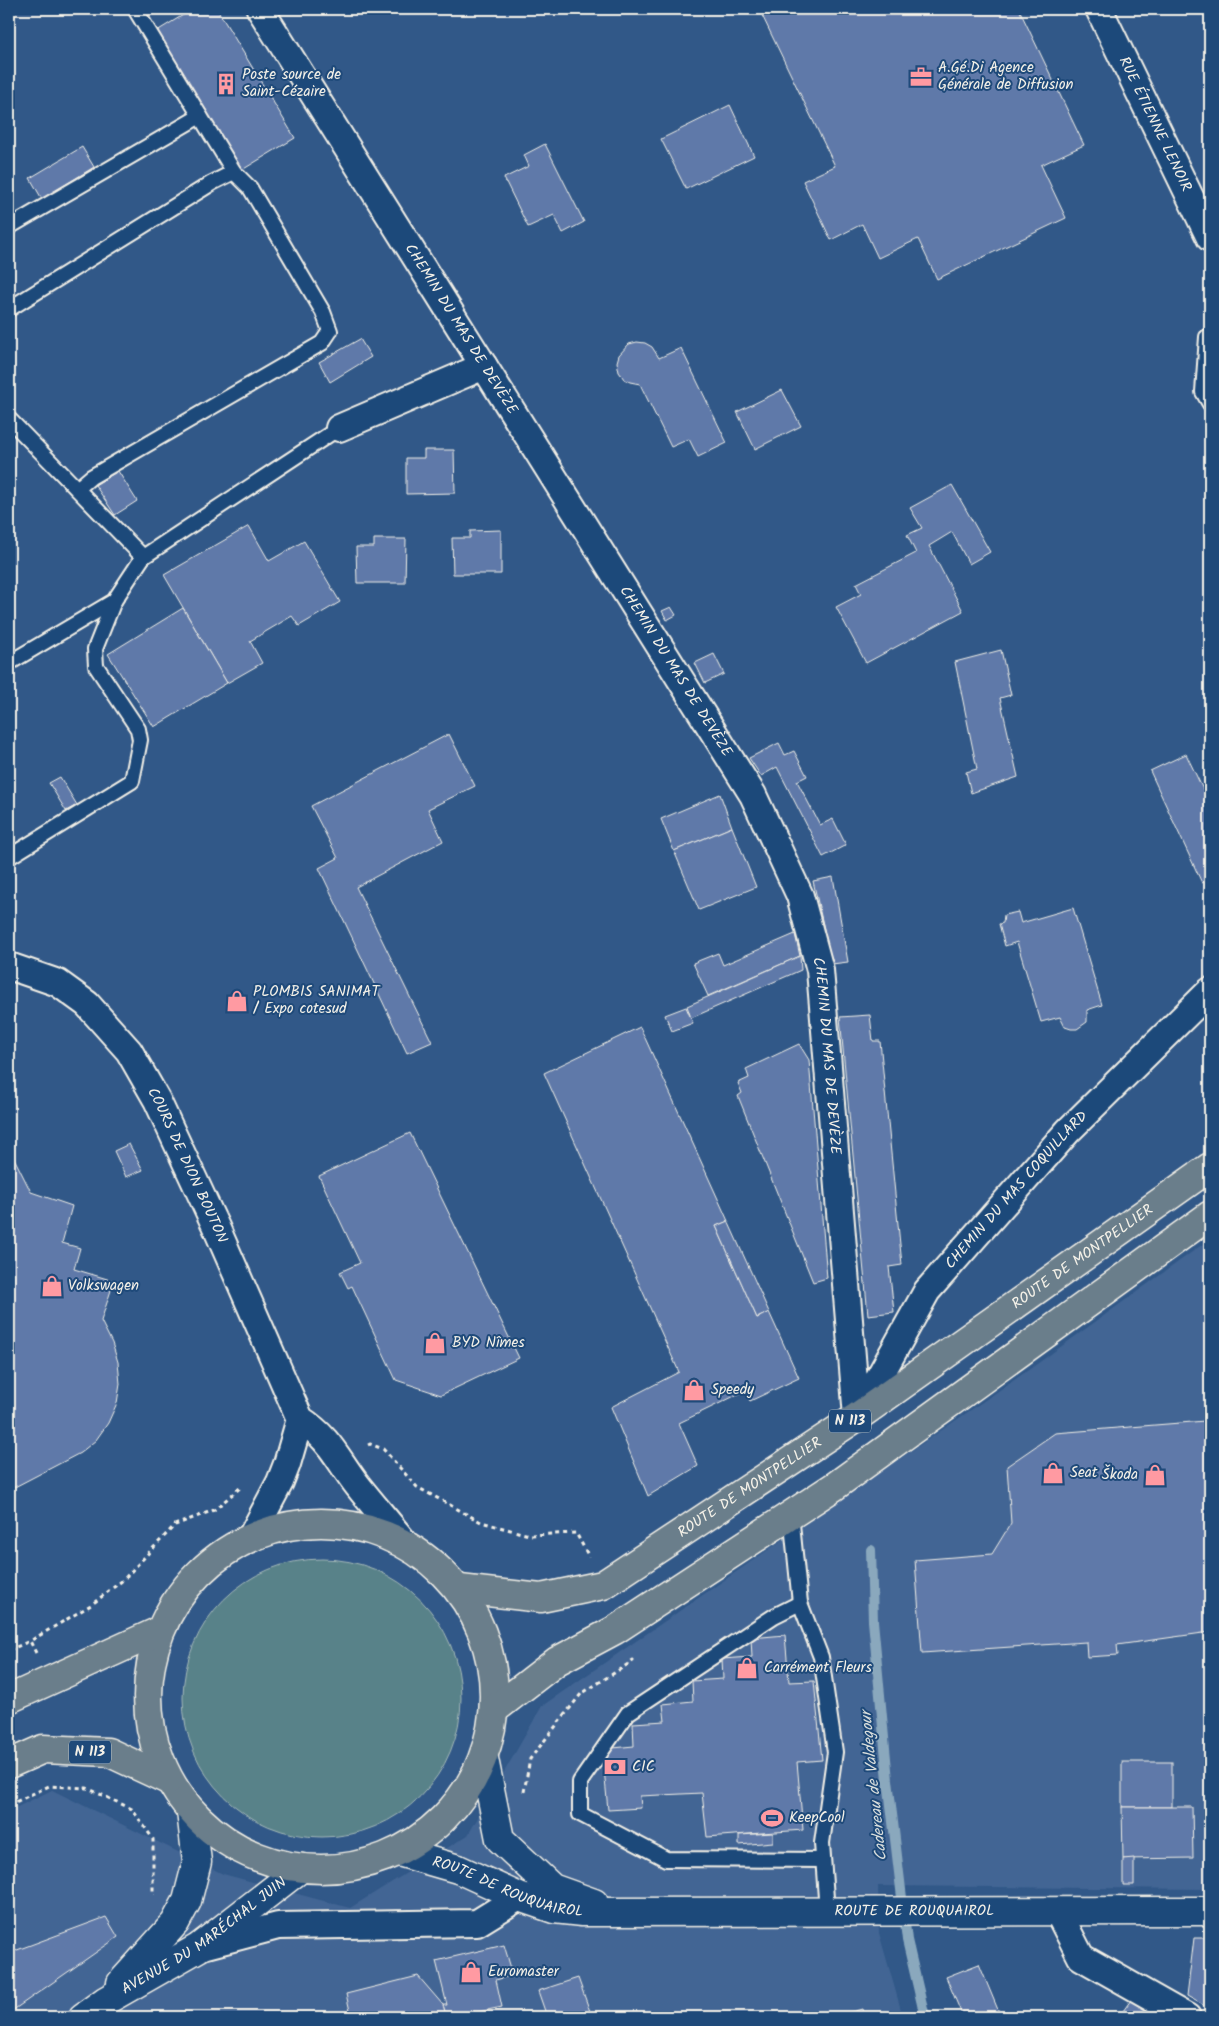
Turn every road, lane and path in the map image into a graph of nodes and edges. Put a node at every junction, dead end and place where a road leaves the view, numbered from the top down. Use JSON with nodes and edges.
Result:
{"nodes":[{"id":1,"x":135,"y":9,"type":"edge"},
{"id":2,"x":260,"y":9,"type":"edge"},
{"id":3,"x":1100,"y":9,"type":"edge"},
{"id":4,"x":200,"y":116,"type":"junction"},
{"id":5,"x":234,"y":172,"type":"junction"},
{"id":6,"x":9,"y":227,"type":"edge"},
{"id":7,"x":1210,"y":238,"type":"edge"},
{"id":8,"x":9,"y":309,"type":"edge"},
{"id":9,"x":1210,"y":335,"type":"edge"},
{"id":10,"x":484,"y":366,"type":"junction"},
{"id":11,"x":1210,"y":404,"type":"edge"},
{"id":12,"x":9,"y":419,"type":"edge"},
{"id":13,"x":339,"y":428,"type":"joint"},
{"id":14,"x":77,"y":489,"type":"junction"},
{"id":15,"x":143,"y":557,"type":"junction"},
{"id":16,"x":114,"y":601,"type":"junction"},
{"id":17,"x":9,"y":663,"type":"edge"},
{"id":18,"x":9,"y":857,"type":"edge"},
{"id":19,"x":9,"y":966,"type":"edge"},
{"id":20,"x":1210,"y":991,"type":"edge"},
{"id":21,"x":1210,"y":1168,"type":"edge"},
{"id":22,"x":1210,"y":1215,"type":"edge"},
{"id":23,"x":857,"y":1417,"type":"junction"},
{"id":24,"x":300,"y":1419,"type":"junction"},
{"id":25,"x":362,"y":1447,"type":"dead end"},
{"id":26,"x":245,"y":1480,"type":"dead end"},
{"id":27,"x":791,"y":1514,"type":"junction"},
{"id":28,"x":252,"y":1535,"type":"junction"},
{"id":29,"x":404,"y":1542,"type":"junction"},
{"id":30,"x":589,"y":1558,"type":"dead end"},
{"id":31,"x":460,"y":1589,"type":"junction"},
{"id":32,"x":800,"y":1603,"type":"junction"},
{"id":33,"x":159,"y":1631,"type":"junction"},
{"id":34,"x":30,"y":1641,"type":"junction"},
{"id":35,"x":9,"y":1650,"type":"edge"},
{"id":36,"x":628,"y":1653,"type":"dead end"},
{"id":37,"x":40,"y":1660,"type":"dead end"},
{"id":38,"x":9,"y":1698,"type":"edge"},
{"id":39,"x":495,"y":1709,"type":"junction"},
{"id":40,"x":484,"y":1759,"type":"junction"},
{"id":41,"x":9,"y":1764,"type":"edge"},
{"id":42,"x":168,"y":1780,"type":"junction"},
{"id":43,"x":523,"y":1796,"type":"dead end"},
{"id":44,"x":9,"y":1805,"type":"edge"},
{"id":45,"x":190,"y":1811,"type":"junction"},
{"id":46,"x":399,"y":1852,"type":"junction"},
{"id":47,"x":823,"y":1860,"type":"junction"},
{"id":48,"x":301,"y":1868,"type":"junction"},
{"id":49,"x":520,"y":1897,"type":"junction"},
{"id":50,"x":153,"y":1899,"type":"dead end"},
{"id":51,"x":1210,"y":1911,"type":"edge"},
{"id":52,"x":619,"y":1912,"type":"junction"},
{"id":53,"x":827,"y":1912,"type":"junction"},
{"id":54,"x":1058,"y":1912,"type":"junction"},
{"id":55,"x":198,"y":1948,"type":"junction"},
{"id":56,"x":105,"y":2001,"type":"junction"},
{"id":57,"x":83,"y":2017,"type":"edge"},
{"id":58,"x":1187,"y":2017,"type":"edge"}],
"edges":[{"from":1,"to":4,"type":"lane"},
{"from":2,"to":10,"type":"street","name":"CHEMIN DU MAS DE DEVÈZE"},
{"from":3,"to":7,"type":"street","name":"RUE ÉTIENNE LENOIR"},
{"from":4,"to":5,"type":"lane"},
{"from":4,"to":6,"type":"lane"},
{"from":5,"to":8,"type":"lane"},
{"from":5,"to":14,"type":"lane"},
{"from":9,"to":11,"type":"lane"},
{"from":10,"to":13,"type":"street"},
{"from":10,"to":23,"type":"street","name":"CHEMIN DU MAS DE DEVÈZE"},
{"from":12,"to":14,"type":"lane"},
{"from":13,"to":15,"type":"lane"},
{"from":14,"to":15,"type":"lane"},
{"from":15,"to":16,"type":"lane"},
{"from":16,"to":17,"type":"lane"},
{"from":16,"to":18,"type":"lane"},
{"from":19,"to":24,"type":"street","name":"COURS DE DION BOUTON"},
{"from":20,"to":23,"type":"street","name":"CHEMIN DU MAS COQUILLARD"},
{"from":21,"to":23,"type":"main road","name":"ROUTE DE MONTPELLIER","number":"N 113"},
{"from":22,"to":27,"type":"main road","number":"N 113"},
{"from":23,"to":31,"type":"main road","name":"ROUTE DE MONTPELLIER","number":"N 113"},
{"from":24,"to":28,"type":"street"},
{"from":24,"to":29,"type":"street","name":"COURS DE DION BOUTON"},
{"from":25,"to":30,"type":"path"},
{"from":26,"to":34,"type":"path"},
{"from":27,"to":32,"type":"lane"},
{"from":27,"to":39,"type":"main road","number":"N 113"},
{"from":28,"to":29,"type":"main road"},
{"from":28,"to":33,"type":"main road"},
{"from":29,"to":31,"type":"main road"},
{"from":31,"to":39,"type":"main road"},
{"from":32,"to":47,"type":"lane"},
{"from":32,"to":47,"type":"lane"},
{"from":33,"to":38,"type":"main road"},
{"from":33,"to":42,"type":"main road"},
{"from":34,"to":35,"type":"path"},
{"from":34,"to":37,"type":"path"},
{"from":36,"to":43,"type":"path"},
{"from":39,"to":40,"type":"main road"},
{"from":40,"to":46,"type":"main road"},
{"from":40,"to":52,"type":"street","name":"ROUTE DE ROUQUAIROL"},
{"from":41,"to":42,"type":"main road","number":"N 113"},
{"from":42,"to":45,"type":"main road"},
{"from":44,"to":50,"type":"path"},
{"from":45,"to":48,"type":"main road"},
{"from":45,"to":56,"type":"street","name":"AVENUE DU MARÉCHAL JUIN"},
{"from":46,"to":48,"type":"main road"},
{"from":46,"to":49,"type":"street","name":"ROUTE DE ROUQUAIROL"},
{"from":47,"to":53,"type":"lane"},
{"from":48,"to":55,"type":"street","name":"AVENUE DU MARÉCHAL JUIN"},
{"from":49,"to":52,"type":"street","name":"ROUTE DE ROUQUAIROL"},
{"from":49,"to":55,"type":"street"},
{"from":51,"to":54,"type":"street","name":"ROUTE DE ROUQUAIROL"},
{"from":52,"to":53,"type":"street","name":"ROUTE DE ROUQUAIROL"},
{"from":53,"to":54,"type":"street","name":"ROUTE DE ROUQUAIROL"},
{"from":54,"to":58,"type":"street"},
{"from":55,"to":56,"type":"street","name":"AVENUE DU MARÉCHAL JUIN"},
{"from":56,"to":57,"type":"street","name":"AVENUE DU MARÉCHAL JUIN"}]}
